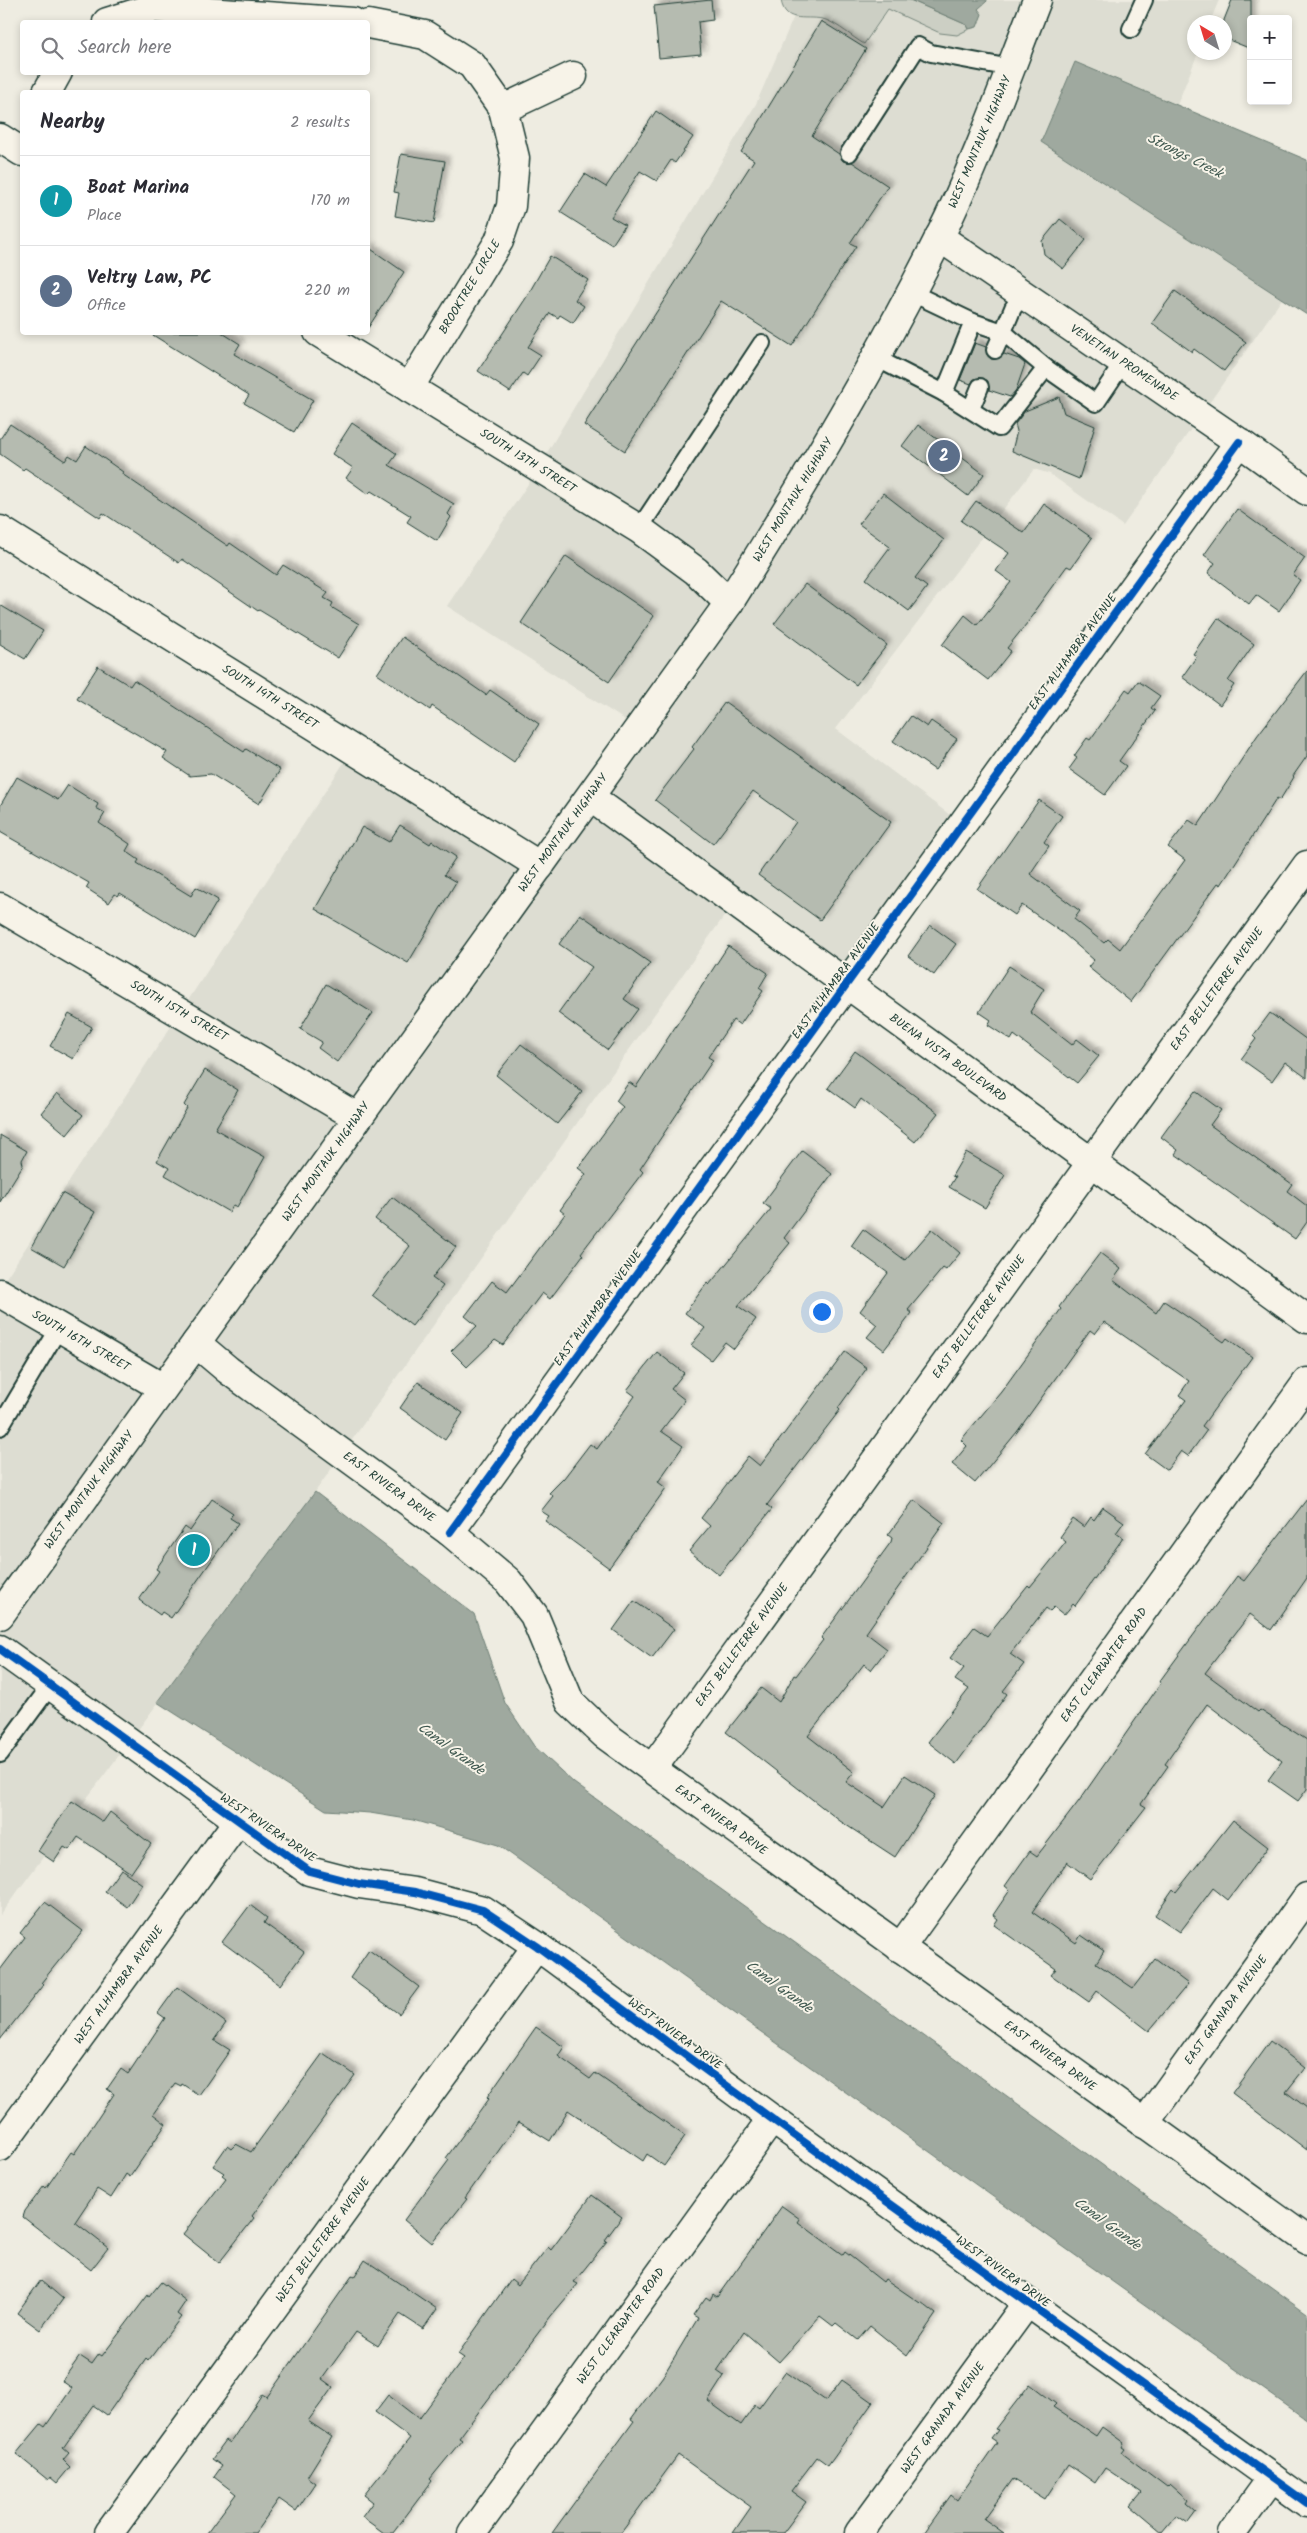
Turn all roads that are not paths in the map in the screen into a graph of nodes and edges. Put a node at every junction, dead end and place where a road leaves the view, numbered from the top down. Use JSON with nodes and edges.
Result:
{"nodes":[{"id":1,"x":1038,"y":0,"type":"edge"},
{"id":2,"x":1144,"y":0,"type":"edge"},
{"id":3,"x":113,"y":20,"type":"edge"},
{"id":4,"x":324,"y":20,"type":"edge"},
{"id":5,"x":370,"y":24,"type":"edge"},
{"id":6,"x":1131,"y":29,"type":"dead end"},
{"id":7,"x":1011,"y":68,"type":"junction"},
{"id":8,"x":56,"y":75,"type":"edge"},
{"id":9,"x":573,"y":76,"type":"dead end"},
{"id":10,"x":48,"y":90,"type":"edge"},
{"id":11,"x":503,"y":109,"type":"junction"},
{"id":12,"x":849,"y":152,"type":"dead end"},
{"id":13,"x":939,"y":238,"type":"junction"},
{"id":14,"x":910,"y":292,"type":"junction"},
{"id":15,"x":1023,"y":295,"type":"junction"},
{"id":16,"x":973,"y":322,"type":"junction"},
{"id":17,"x":1003,"y":332,"type":"junction"},
{"id":18,"x":323,"y":335,"type":"edge"},
{"id":19,"x":762,"y":343,"type":"dead end"},
{"id":20,"x":995,"y":350,"type":"dead end"},
{"id":21,"x":876,"y":358,"type":"junction"},
{"id":22,"x":1124,"y":363,"type":"junction"},
{"id":23,"x":1046,"y":368,"type":"junction"},
{"id":24,"x":980,"y":387,"type":"dead end"},
{"id":25,"x":409,"y":388,"type":"junction"},
{"id":26,"x":944,"y":393,"type":"junction"},
{"id":27,"x":970,"y":409,"type":"junction"},
{"id":28,"x":1239,"y":442,"type":"junction"},
{"id":29,"x":1307,"y":491,"type":"edge"},
{"id":30,"x":639,"y":529,"type":"junction"},
{"id":31,"x":0,"y":530,"type":"edge"},
{"id":32,"x":729,"y":603,"type":"junction"},
{"id":33,"x":590,"y":796,"type":"junction"},
{"id":34,"x":1307,"y":865,"type":"edge"},
{"id":35,"x":540,"y":866,"type":"junction"},
{"id":36,"x":0,"y":907,"type":"edge"},
{"id":37,"x":847,"y":985,"type":"junction"},
{"id":38,"x":357,"y":1117,"type":"junction"},
{"id":39,"x":1091,"y":1162,"type":"junction"},
{"id":40,"x":0,"y":1293,"type":"edge"},
{"id":41,"x":1307,"y":1319,"type":"edge"},
{"id":42,"x":59,"y":1328,"type":"junction"},
{"id":43,"x":196,"y":1343,"type":"junction"},
{"id":44,"x":1307,"y":1382,"type":"edge"},
{"id":45,"x":163,"y":1388,"type":"junction"},
{"id":46,"x":0,"y":1427,"type":"edge"},
{"id":47,"x":450,"y":1532,"type":"junction"},
{"id":48,"x":0,"y":1614,"type":"edge"},
{"id":49,"x":0,"y":1649,"type":"edge"},
{"id":50,"x":50,"y":1686,"type":"junction"},
{"id":51,"x":0,"y":1754,"type":"edge"},
{"id":52,"x":652,"y":1770,"type":"junction"},
{"id":53,"x":237,"y":1822,"type":"junction"},
{"id":54,"x":1307,"y":1896,"type":"edge"},
{"id":55,"x":536,"y":1946,"type":"junction"},
{"id":56,"x":900,"y":1948,"type":"junction"},
{"id":57,"x":772,"y":2120,"type":"junction"},
{"id":58,"x":1144,"y":2124,"type":"junction"},
{"id":59,"x":0,"y":2147,"type":"edge"},
{"id":60,"x":1307,"y":2240,"type":"edge"},
{"id":61,"x":1026,"y":2303,"type":"junction"},
{"id":62,"x":1272,"y":2478,"type":"junction"},
{"id":63,"x":1307,"y":2503,"type":"edge"},
{"id":64,"x":109,"y":2533,"type":"edge"},
{"id":65,"x":472,"y":2533,"type":"edge"},
{"id":66,"x":859,"y":2533,"type":"edge"},
{"id":67,"x":1232,"y":2533,"type":"edge"}],
"edges":[{"from":1,"to":7,"type":"street","name":"WEST MONTAUK HIGHWAY"},
{"from":2,"to":6,"type":"lane"},
{"from":3,"to":4,"type":"street"},
{"from":5,"to":11,"type":"street","name":"BROOKTREE CIRCLE"},
{"from":7,"to":12,"type":"lane"},
{"from":7,"to":13,"type":"street","name":"WEST MONTAUK HIGHWAY"},
{"from":8,"to":10,"type":"street"},
{"from":9,"to":11,"type":"street"},
{"from":11,"to":25,"type":"street","name":"BROOKTREE CIRCLE"},
{"from":13,"to":14,"type":"street","name":"WEST MONTAUK HIGHWAY"},
{"from":13,"to":15,"type":"street","name":"VENETIAN PROMENADE"},
{"from":14,"to":16,"type":"lane"},
{"from":14,"to":21,"type":"street","name":"WEST MONTAUK HIGHWAY"},
{"from":15,"to":17,"type":"lane"},
{"from":15,"to":22,"type":"street","name":"VENETIAN PROMENADE"},
{"from":16,"to":17,"type":"lane"},
{"from":16,"to":26,"type":"lane"},
{"from":17,"to":20,"type":"lane"},
{"from":17,"to":23,"type":"lane"},
{"from":18,"to":25,"type":"street","name":"SOUTH 13TH STREET"},
{"from":19,"to":30,"type":"lane"},
{"from":21,"to":26,"type":"lane"},
{"from":21,"to":32,"type":"street","name":"WEST MONTAUK HIGHWAY"},
{"from":22,"to":23,"type":"lane"},
{"from":22,"to":28,"type":"street","name":"VENETIAN PROMENADE"},
{"from":23,"to":27,"type":"lane"},
{"from":24,"to":27,"type":"lane"},
{"from":25,"to":30,"type":"street","name":"SOUTH 13TH STREET"},
{"from":26,"to":27,"type":"lane"},
{"from":28,"to":29,"type":"street","name":"VENETIAN PROMENADE"},
{"from":28,"to":37,"type":"street","name":"EAST ALHAMBRA AVENUE"},
{"from":30,"to":32,"type":"street","name":"SOUTH 13TH STREET"},
{"from":31,"to":35,"type":"street","name":"SOUTH 14TH STREET"},
{"from":32,"to":33,"type":"street","name":"WEST MONTAUK HIGHWAY"},
{"from":33,"to":35,"type":"street","name":"WEST MONTAUK HIGHWAY"},
{"from":33,"to":37,"type":"street","name":"BUENA VISTA BOULEVARD"},
{"from":34,"to":39,"type":"street","name":"EAST BELLETERRE AVENUE"},
{"from":35,"to":38,"type":"street","name":"WEST MONTAUK HIGHWAY"},
{"from":36,"to":38,"type":"street","name":"SOUTH 15TH STREET"},
{"from":37,"to":39,"type":"street","name":"BUENA VISTA BOULEVARD"},
{"from":37,"to":47,"type":"street","name":"EAST ALHAMBRA AVENUE"},
{"from":38,"to":43,"type":"street","name":"WEST MONTAUK HIGHWAY"},
{"from":39,"to":41,"type":"street","name":"BUENA VISTA BOULEVARD"},
{"from":39,"to":52,"type":"street","name":"EAST BELLETERRE AVENUE"},
{"from":40,"to":42,"type":"street","name":"SOUTH 16TH STREET"},
{"from":42,"to":45,"type":"street","name":"SOUTH 16TH STREET"},
{"from":42,"to":46,"type":"lane"},
{"from":43,"to":45,"type":"street","name":"WEST MONTAUK HIGHWAY"},
{"from":43,"to":47,"type":"street","name":"EAST RIVIERA DRIVE"},
{"from":44,"to":56,"type":"street","name":"EAST CLEARWATER ROAD"},
{"from":45,"to":48,"type":"street","name":"WEST MONTAUK HIGHWAY"},
{"from":47,"to":52,"type":"street","name":"EAST RIVIERA DRIVE"},
{"from":49,"to":50,"type":"street","name":"WEST RIVIERA DRIVE"},
{"from":50,"to":51,"type":"lane"},
{"from":50,"to":53,"type":"street","name":"WEST RIVIERA DRIVE"},
{"from":52,"to":56,"type":"street","name":"EAST RIVIERA DRIVE"},
{"from":53,"to":55,"type":"street","name":"WEST RIVIERA DRIVE"},
{"from":53,"to":59,"type":"street","name":"WEST ALHAMBRA AVENUE"},
{"from":54,"to":58,"type":"street","name":"EAST GRANADA AVENUE"},
{"from":55,"to":57,"type":"street","name":"WEST RIVIERA DRIVE"},
{"from":55,"to":64,"type":"street","name":"WEST BELLETERRE AVENUE"},
{"from":56,"to":58,"type":"street","name":"EAST RIVIERA DRIVE"},
{"from":57,"to":61,"type":"street","name":"WEST RIVIERA DRIVE"},
{"from":57,"to":65,"type":"street","name":"WEST CLEARWATER ROAD"},
{"from":58,"to":60,"type":"street","name":"EAST RIVIERA DRIVE"},
{"from":61,"to":62,"type":"street","name":"WEST RIVIERA DRIVE"},
{"from":61,"to":66,"type":"street","name":"WEST GRANADA AVENUE"},
{"from":62,"to":63,"type":"street","name":"WEST RIVIERA DRIVE"},
{"from":62,"to":67,"type":"street"}]}
